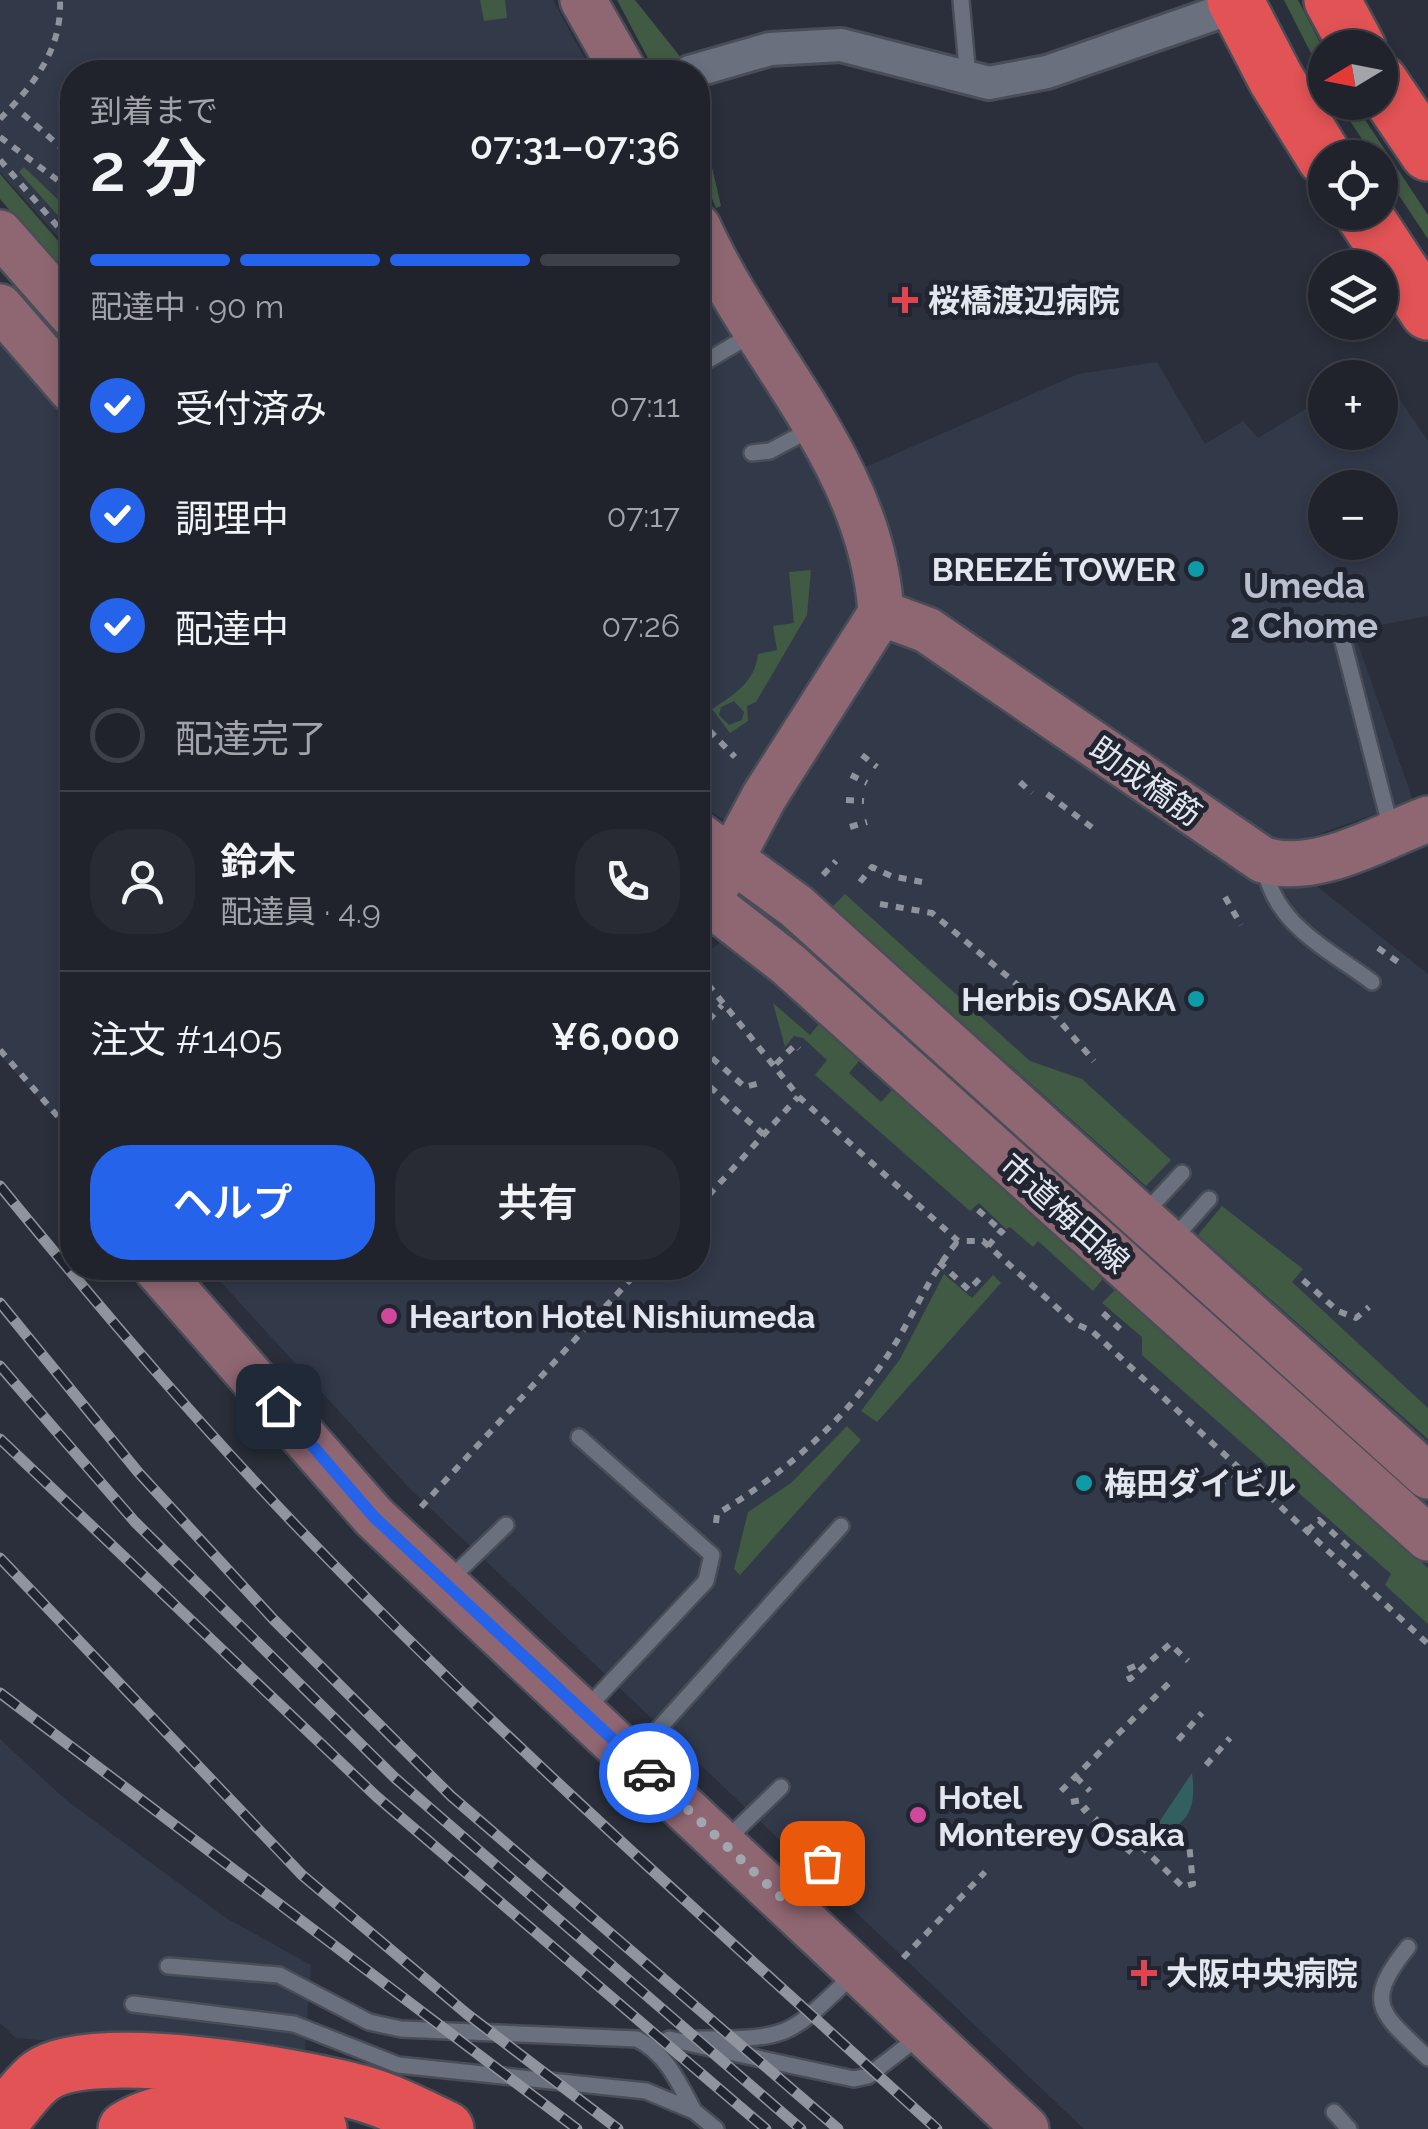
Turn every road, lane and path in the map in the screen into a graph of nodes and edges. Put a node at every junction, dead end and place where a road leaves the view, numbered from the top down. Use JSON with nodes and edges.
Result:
{"nodes":[{"id":1,"x":60,"y":0,"type":"edge"},
{"id":2,"x":584,"y":0,"type":"edge"},
{"id":3,"x":961,"y":0,"type":"edge"},
{"id":4,"x":1332,"y":0,"type":"edge"},
{"id":5,"x":1236,"y":3,"type":"edge"},
{"id":6,"x":1348,"y":30,"type":"edge"},
{"id":7,"x":617,"y":60,"type":"edge"},
{"id":8,"x":710,"y":66,"type":"edge"},
{"id":9,"x":968,"y":78,"type":"junction"},
{"id":10,"x":1398,"y":109,"type":"edge"},
{"id":11,"x":23,"y":114,"type":"dead end"},
{"id":12,"x":0,"y":119,"type":"edge"},
{"id":13,"x":0,"y":137,"type":"edge"},
{"id":14,"x":1315,"y":140,"type":"edge"},
{"id":15,"x":60,"y":146,"type":"edge"},
{"id":16,"x":1428,"y":153,"type":"edge"},
{"id":17,"x":0,"y":160,"type":"edge"},
{"id":18,"x":60,"y":181,"type":"edge"},
{"id":19,"x":60,"y":229,"type":"edge"},
{"id":20,"x":1374,"y":230,"type":"edge"},
{"id":21,"x":0,"y":233,"type":"edge"},
{"id":22,"x":710,"y":255,"type":"edge"},
{"id":23,"x":60,"y":301,"type":"edge"},
{"id":24,"x":0,"y":307,"type":"edge"},
{"id":25,"x":1428,"y":312,"type":"edge"},
{"id":26,"x":756,"y":332,"type":"junction"},
{"id":27,"x":710,"y":359,"type":"edge"},
{"id":28,"x":60,"y":376,"type":"edge"},
{"id":29,"x":816,"y":426,"type":"junction"},
{"id":30,"x":752,"y":453,"type":"dead end"},
{"id":31,"x":881,"y":613,"type":"junction"},
{"id":32,"x":1341,"y":634,"type":"dead end"},
{"id":33,"x":710,"y":731,"type":"edge"},
{"id":34,"x":862,"y":755,"type":"dead end"},
{"id":35,"x":735,"y":757,"type":"dead end"},
{"id":36,"x":877,"y":766,"type":"dead end"},
{"id":37,"x":851,"y":775,"type":"dead end"},
{"id":38,"x":1020,"y":782,"type":"dead end"},
{"id":39,"x":867,"y":783,"type":"dead end"},
{"id":40,"x":1032,"y":793,"type":"dead end"},
{"id":41,"x":1047,"y":794,"type":"dead end"},
{"id":42,"x":846,"y":800,"type":"dead end"},
{"id":43,"x":864,"y":801,"type":"dead end"},
{"id":44,"x":867,"y":822,"type":"dead end"},
{"id":45,"x":1410,"y":826,"type":"edge"},
{"id":46,"x":850,"y":828,"type":"dead end"},
{"id":47,"x":1098,"y":832,"type":"dead end"},
{"id":48,"x":715,"y":849,"type":"edge"},
{"id":49,"x":1263,"y":860,"type":"junction"},
{"id":50,"x":860,"y":882,"type":"dead end"},
{"id":51,"x":922,"y":882,"type":"dead end"},
{"id":52,"x":1224,"y":896,"type":"dead end"},
{"id":53,"x":880,"y":904,"type":"dead end"},
{"id":54,"x":710,"y":908,"type":"edge"},
{"id":55,"x":1241,"y":925,"type":"dead end"},
{"id":56,"x":1372,"y":982,"type":"dead end"},
{"id":57,"x":710,"y":988,"type":"edge"},
{"id":58,"x":722,"y":1005,"type":"junction"},
{"id":59,"x":710,"y":1018,"type":"edge"},
{"id":60,"x":799,"y":1049,"type":"dead end"},
{"id":61,"x":0,"y":1050,"type":"edge"},
{"id":62,"x":712,"y":1058,"type":"dead end"},
{"id":63,"x":1094,"y":1061,"type":"dead end"},
{"id":64,"x":776,"y":1064,"type":"junction"},
{"id":65,"x":760,"y":1083,"type":"dead end"},
{"id":66,"x":710,"y":1087,"type":"edge"},
{"id":67,"x":798,"y":1097,"type":"junction"},
{"id":68,"x":60,"y":1119,"type":"edge"},
{"id":69,"x":764,"y":1135,"type":"junction"},
{"id":70,"x":1182,"y":1174,"type":"dead end"},
{"id":71,"x":710,"y":1194,"type":"edge"},
{"id":72,"x":1209,"y":1198,"type":"dead end"},
{"id":73,"x":978,"y":1210,"type":"dead end"},
{"id":74,"x":996,"y":1226,"type":"dead end"},
{"id":75,"x":1155,"y":1231,"type":"junction"},
{"id":76,"x":1005,"y":1235,"type":"dead end"},
{"id":77,"x":958,"y":1241,"type":"junction"},
{"id":78,"x":988,"y":1246,"type":"junction"},
{"id":79,"x":939,"y":1262,"type":"junction"},
{"id":80,"x":981,"y":1277,"type":"dead end"},
{"id":81,"x":167,"y":1280,"type":"edge"},
{"id":82,"x":631,"y":1280,"type":"edge"},
{"id":83,"x":1303,"y":1280,"type":"dead end"},
{"id":84,"x":1370,"y":1306,"type":"dead end"},
{"id":85,"x":1102,"y":1313,"type":"dead end"},
{"id":86,"x":1120,"y":1329,"type":"dead end"},
{"id":87,"x":579,"y":1436,"type":"dead end"},
{"id":88,"x":1238,"y":1467,"type":"junction"},
{"id":89,"x":1428,"y":1476,"type":"edge"},
{"id":90,"x":1218,"y":1488,"type":"dead end"},
{"id":91,"x":416,"y":1512,"type":"dead end"},
{"id":92,"x":506,"y":1525,"type":"dead end"},
{"id":93,"x":840,"y":1526,"type":"dead end"},
{"id":94,"x":1307,"y":1531,"type":"junction"},
{"id":95,"x":1428,"y":1538,"type":"edge"},
{"id":96,"x":712,"y":1555,"type":"junction"},
{"id":97,"x":1360,"y":1558,"type":"dead end"},
{"id":98,"x":446,"y":1583,"type":"junction"},
{"id":99,"x":1428,"y":1644,"type":"edge"},
{"id":100,"x":1188,"y":1660,"type":"dead end"},
{"id":101,"x":1134,"y":1666,"type":"dead end"},
{"id":102,"x":1170,"y":1682,"type":"dead end"},
{"id":103,"x":583,"y":1712,"type":"junction"},
{"id":104,"x":1202,"y":1713,"type":"dead end"},
{"id":105,"x":1230,"y":1738,"type":"dead end"},
{"id":106,"x":1178,"y":1740,"type":"dead end"},
{"id":107,"x":632,"y":1758,"type":"junction"},
{"id":108,"x":1206,"y":1765,"type":"dead end"},
{"id":109,"x":1076,"y":1777,"type":"junction"},
{"id":110,"x":781,"y":1788,"type":"dead end"},
{"id":111,"x":1090,"y":1791,"type":"dead end"},
{"id":112,"x":1061,"y":1792,"type":"dead end"},
{"id":113,"x":1071,"y":1802,"type":"dead end"},
{"id":114,"x":1084,"y":1806,"type":"dead end"},
{"id":115,"x":1100,"y":1817,"type":"dead end"},
{"id":116,"x":1094,"y":1824,"type":"dead end"},
{"id":117,"x":723,"y":1843,"type":"junction"},
{"id":118,"x":1189,"y":1843,"type":"dead end"},
{"id":119,"x":840,"y":1845,"type":"dead end"},
{"id":120,"x":1137,"y":1849,"type":"dead end"},
{"id":121,"x":986,"y":1872,"type":"dead end"},
{"id":122,"x":785,"y":1901,"type":"junction"},
{"id":123,"x":1408,"y":1947,"type":"dead end"},
{"id":124,"x":168,"y":1966,"type":"dead end"},
{"id":125,"x":876,"y":1968,"type":"junction"},
{"id":126,"x":133,"y":2004,"type":"dead end"},
{"id":127,"x":924,"y":2032,"type":"junction"},
{"id":128,"x":637,"y":2038,"type":"junction"},
{"id":129,"x":669,"y":2039,"type":"junction"},
{"id":130,"x":1428,"y":2058,"type":"edge"},
{"id":131,"x":694,"y":2111,"type":"junction"},
{"id":132,"x":1334,"y":2112,"type":"dead end"},
{"id":133,"x":0,"y":2122,"type":"edge"},
{"id":134,"x":1346,"y":2128,"type":"edge"},
{"id":135,"x":126,"y":2129,"type":"edge"},
{"id":136,"x":318,"y":2129,"type":"edge"},
{"id":137,"x":446,"y":2129,"type":"edge"},
{"id":138,"x":716,"y":2129,"type":"edge"},
{"id":139,"x":1026,"y":2129,"type":"edge"}],
"edges":[{"from":1,"to":12,"type":"path"},
{"from":2,"to":7,"type":"street"},
{"from":3,"to":9,"type":"lane"},
{"from":4,"to":6,"type":"highway"},
{"from":5,"to":9,"type":"street"},
{"from":5,"to":14,"type":"highway"},
{"from":8,"to":9,"type":"street"},
{"from":10,"to":16,"type":"highway"},
{"from":11,"to":15,"type":"path"},
{"from":13,"to":18,"type":"path"},
{"from":17,"to":19,"type":"path"},
{"from":20,"to":25,"type":"highway"},
{"from":21,"to":23,"type":"street"},
{"from":22,"to":26,"type":"street"},
{"from":24,"to":28,"type":"street"},
{"from":26,"to":27,"type":"lane"},
{"from":26,"to":29,"type":"street"},
{"from":29,"to":30,"type":"lane"},
{"from":29,"to":31,"type":"street"},
{"from":31,"to":48,"type":"street"},
{"from":31,"to":49,"type":"street","name":"助成橋筋"},
{"from":32,"to":45,"type":"lane"},
{"from":33,"to":35,"type":"path"},
{"from":34,"to":36,"type":"path"},
{"from":37,"to":39,"type":"path"},
{"from":38,"to":40,"type":"path"},
{"from":41,"to":47,"type":"path"},
{"from":42,"to":43,"type":"path"},
{"from":44,"to":46,"type":"path"},
{"from":45,"to":49,"type":"street"},
{"from":48,"to":75,"type":"street","name":"市道梅田線"},
{"from":49,"to":56,"type":"lane"},
{"from":50,"to":51,"type":"path"},
{"from":52,"to":55,"type":"path"},
{"from":53,"to":63,"type":"path"},
{"from":54,"to":95,"type":"street","name":"市道梅田線"},
{"from":57,"to":58,"type":"path"},
{"from":58,"to":59,"type":"path"},
{"from":58,"to":64,"type":"path"},
{"from":60,"to":64,"type":"path"},
{"from":61,"to":68,"type":"path"},
{"from":62,"to":65,"type":"path"},
{"from":64,"to":67,"type":"path"},
{"from":66,"to":69,"type":"path"},
{"from":67,"to":69,"type":"path"},
{"from":67,"to":77,"type":"path"},
{"from":69,"to":71,"type":"path"},
{"from":70,"to":75,"type":"lane"},
{"from":72,"to":75,"type":"lane"},
{"from":73,"to":74,"type":"path"},
{"from":75,"to":89,"type":"street","name":"市道梅田線"},
{"from":76,"to":78,"type":"path"},
{"from":77,"to":78,"type":"path"},
{"from":77,"to":79,"type":"path"},
{"from":78,"to":88,"type":"path"},
{"from":79,"to":80,"type":"path"},
{"from":79,"to":96,"type":"path"},
{"from":81,"to":98,"type":"street"},
{"from":82,"to":91,"type":"path"},
{"from":83,"to":84,"type":"path"},
{"from":85,"to":86,"type":"path"},
{"from":87,"to":96,"type":"lane"},
{"from":88,"to":90,"type":"path"},
{"from":88,"to":94,"type":"path"},
{"from":92,"to":98,"type":"lane"},
{"from":93,"to":107,"type":"lane"},
{"from":94,"to":97,"type":"path"},
{"from":94,"to":99,"type":"path"},
{"from":96,"to":103,"type":"lane"},
{"from":98,"to":103,"type":"street"},
{"from":100,"to":101,"type":"path"},
{"from":102,"to":109,"type":"path"},
{"from":103,"to":107,"type":"street"},
{"from":104,"to":106,"type":"path"},
{"from":105,"to":108,"type":"path"},
{"from":107,"to":117,"type":"street"},
{"from":109,"to":111,"type":"path"},
{"from":109,"to":112,"type":"path"},
{"from":110,"to":117,"type":"lane"},
{"from":113,"to":114,"type":"path"},
{"from":115,"to":116,"type":"path"},
{"from":117,"to":122,"type":"street"},
{"from":118,"to":120,"type":"path"},
{"from":119,"to":122,"type":"lane"},
{"from":121,"to":125,"type":"path"},
{"from":122,"to":125,"type":"street"},
{"from":123,"to":130,"type":"lane"},
{"from":124,"to":128,"type":"lane"},
{"from":125,"to":127,"type":"street"},
{"from":125,"to":129,"type":"lane"},
{"from":126,"to":131,"type":"lane"},
{"from":127,"to":129,"type":"lane"},
{"from":127,"to":139,"type":"street"},
{"from":128,"to":129,"type":"lane"},
{"from":128,"to":131,"type":"lane"},
{"from":131,"to":138,"type":"lane"},
{"from":132,"to":134,"type":"lane"},
{"from":133,"to":137,"type":"highway"},
{"from":135,"to":136,"type":"highway"}]}
